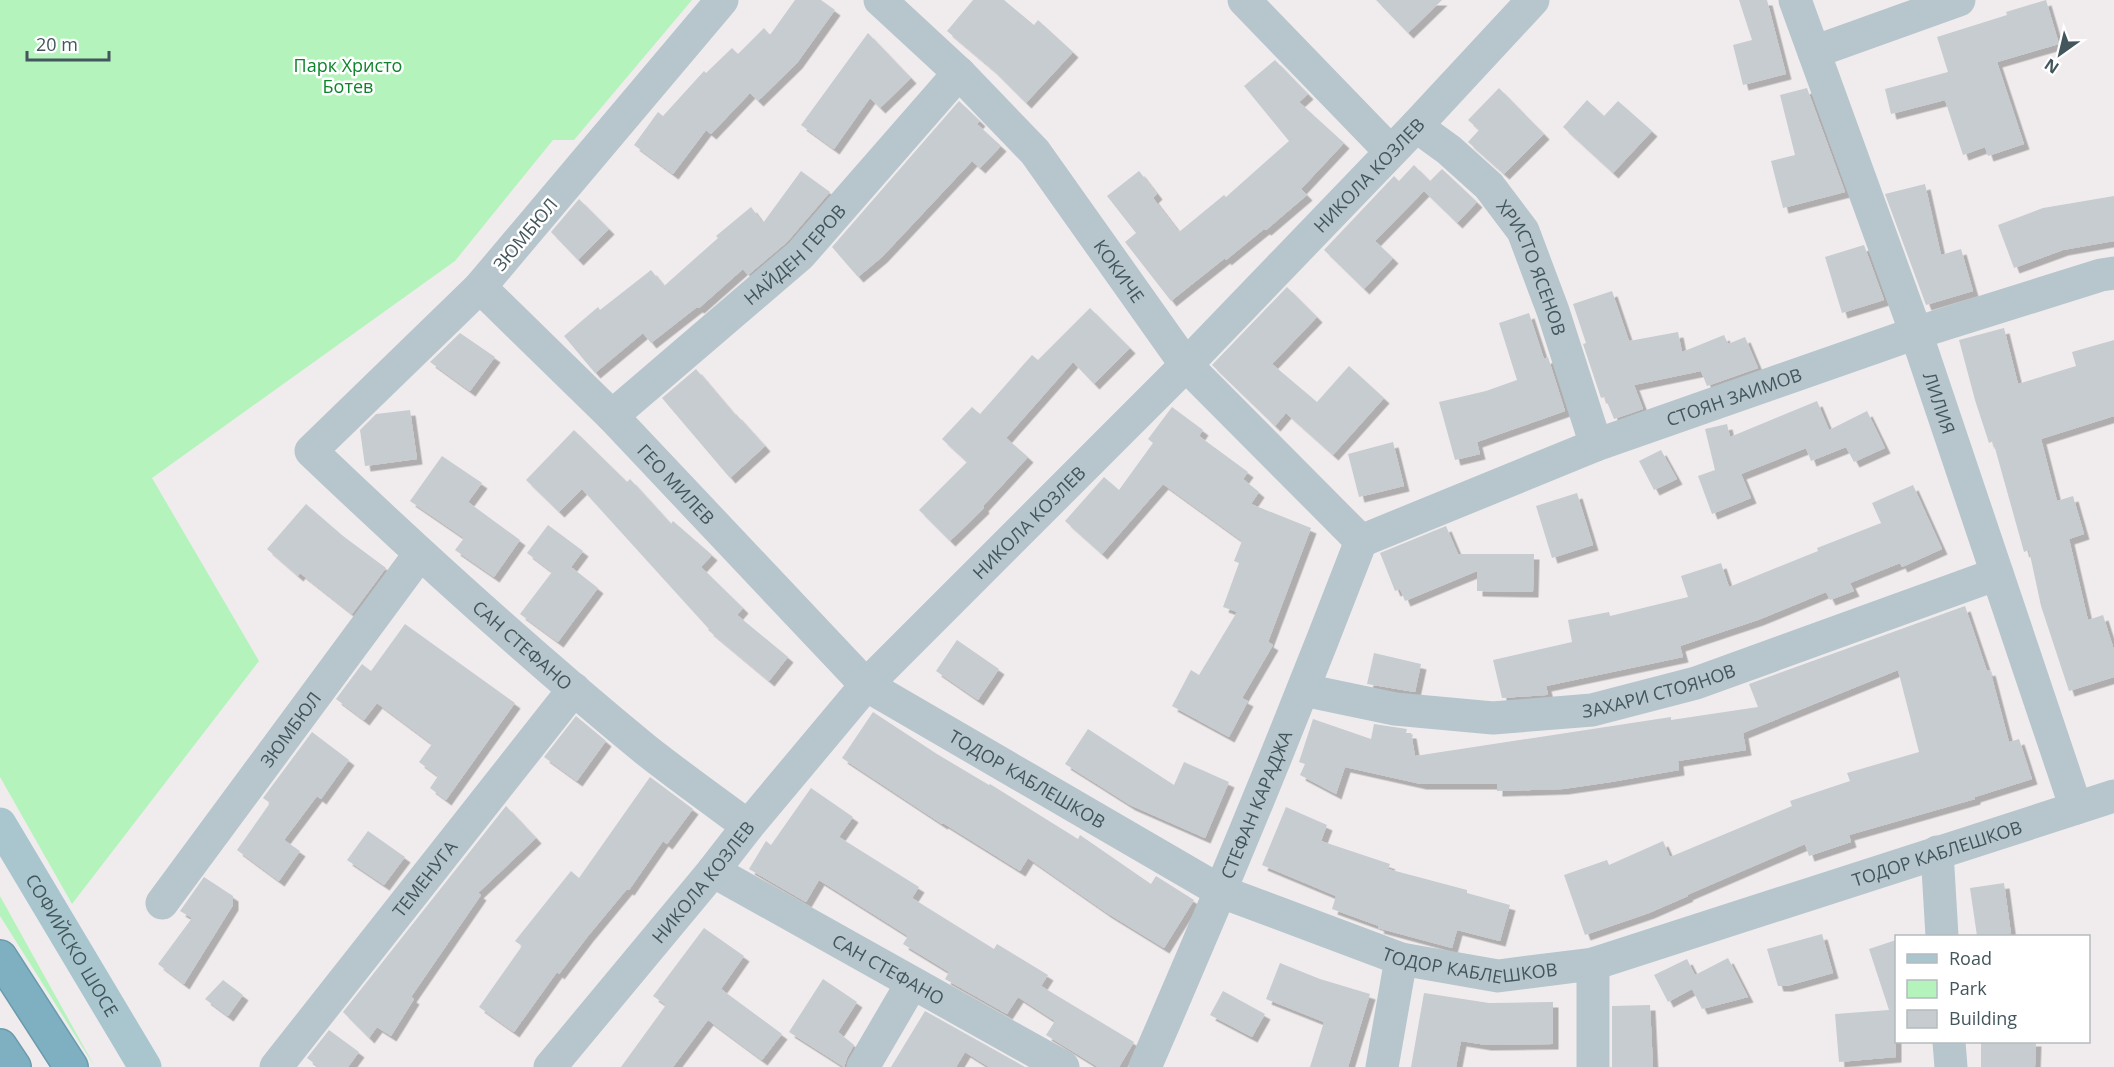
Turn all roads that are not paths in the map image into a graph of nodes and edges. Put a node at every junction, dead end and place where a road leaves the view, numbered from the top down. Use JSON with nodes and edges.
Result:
{"nodes":[{"id":1,"x":722,"y":0,"type":"edge"},
{"id":2,"x":880,"y":0,"type":"edge"},
{"id":3,"x":1244,"y":0,"type":"edge"},
{"id":4,"x":1533,"y":0,"type":"edge"},
{"id":5,"x":1795,"y":0,"type":"edge"},
{"id":6,"x":1959,"y":0,"type":"edge"},
{"id":7,"x":1814,"y":52,"type":"junction"},
{"id":8,"x":958,"y":73,"type":"junction"},
{"id":9,"x":1416,"y":126,"type":"junction"},
{"id":10,"x":1390,"y":151,"type":"junction"},
{"id":11,"x":2114,"y":273,"type":"edge"},
{"id":12,"x":480,"y":287,"type":"junction"},
{"id":13,"x":1916,"y":333,"type":"junction"},
{"id":14,"x":1186,"y":365,"type":"junction"},
{"id":15,"x":612,"y":416,"type":"junction"},
{"id":16,"x":1596,"y":445,"type":"junction"},
{"id":17,"x":311,"y":451,"type":"joint"},
{"id":18,"x":1361,"y":541,"type":"junction"},
{"id":19,"x":419,"y":555,"type":"junction"},
{"id":20,"x":1997,"y":574,"type":"junction"},
{"id":21,"x":866,"y":685,"type":"junction"},
{"id":22,"x":574,"y":689,"type":"junction"},
{"id":23,"x":1304,"y":690,"type":"junction"},
{"id":24,"x":2114,"y":796,"type":"edge"},
{"id":25,"x":2076,"y":808,"type":"junction"},
{"id":26,"x":0,"y":824,"type":"edge"},
{"id":27,"x":748,"y":826,"type":"junction"},
{"id":28,"x":1937,"y":852,"type":"junction"},
{"id":29,"x":713,"y":871,"type":"junction"},
{"id":30,"x":1222,"y":892,"type":"junction"},
{"id":31,"x":162,"y":903,"type":"dead end"},
{"id":32,"x":1942,"y":935,"type":"edge"},
{"id":33,"x":0,"y":957,"type":"edge"},
{"id":34,"x":1401,"y":959,"type":"junction"},
{"id":35,"x":1593,"y":964,"type":"junction"},
{"id":36,"x":912,"y":983,"type":"junction"},
{"id":37,"x":1949,"y":1043,"type":"edge"},
{"id":38,"x":0,"y":1046,"type":"edge"},
{"id":39,"x":14,"y":1067,"type":"edge"},
{"id":40,"x":71,"y":1067,"type":"edge"},
{"id":41,"x":145,"y":1067,"type":"edge"},
{"id":42,"x":276,"y":1067,"type":"edge"},
{"id":43,"x":550,"y":1067,"type":"edge"},
{"id":44,"x":863,"y":1067,"type":"edge"},
{"id":45,"x":1064,"y":1067,"type":"edge"},
{"id":46,"x":1145,"y":1067,"type":"edge"},
{"id":47,"x":1382,"y":1067,"type":"edge"},
{"id":48,"x":1593,"y":1067,"type":"edge"},
{"id":49,"x":1951,"y":1067,"type":"edge"}],
"edges":[{"from":1,"to":12,"type":"street","name":"ЗЮМБЮЛ"},
{"from":2,"to":8,"type":"street","name":"КОКИЧЕ"},
{"from":3,"to":10,"type":"street"},
{"from":4,"to":9,"type":"street","name":"НИКОЛА КОЗЛЕВ"},
{"from":5,"to":7,"type":"street","name":"ЛИЛИЯ"},
{"from":6,"to":7,"type":"street"},
{"from":7,"to":13,"type":"street","name":"ЛИЛИЯ"},
{"from":8,"to":14,"type":"street","name":"КОКИЧЕ"},
{"from":8,"to":15,"type":"street","name":"НАЙДЕН ГЕРОВ"},
{"from":9,"to":10,"type":"street","name":"НИКОЛА КОЗЛЕВ"},
{"from":9,"to":16,"type":"street","name":"ХРИСТО ЯСЕНОВ"},
{"from":10,"to":14,"type":"street","name":"НИКОЛА КОЗЛЕВ"},
{"from":11,"to":13,"type":"street","name":"СТОЯН ЗАИМОВ"},
{"from":12,"to":15,"type":"street","name":"ГЕО МИЛЕВ"},
{"from":12,"to":17,"type":"street","name":"ЗЮМБЮЛ"},
{"from":13,"to":16,"type":"street","name":"СТОЯН ЗАИМОВ"},
{"from":13,"to":20,"type":"street","name":"ЛИЛИЯ"},
{"from":14,"to":18,"type":"street","name":"КОКИЧЕ"},
{"from":14,"to":21,"type":"street","name":"НИКОЛА КОЗЛЕВ"},
{"from":15,"to":21,"type":"street","name":"ГЕО МИЛЕВ"},
{"from":16,"to":18,"type":"street","name":"СТОЯН ЗАИМОВ"},
{"from":17,"to":19,"type":"street","name":"САН СТЕФАНО"},
{"from":18,"to":23,"type":"street","name":"СТЕФАН КАРАДЖА"},
{"from":19,"to":22,"type":"street","name":"САН СТЕФАНО"},
{"from":19,"to":31,"type":"street","name":"ЗЮМБЮЛ"},
{"from":20,"to":23,"type":"street","name":"ЗАХАРИ СТОЯНОВ"},
{"from":20,"to":25,"type":"street","name":"ЛИЛИЯ"},
{"from":21,"to":27,"type":"street","name":"НИКОЛА КОЗЛЕВ"},
{"from":21,"to":30,"type":"street","name":"ТОДОР КАБЛЕШКОВ"},
{"from":22,"to":27,"type":"street","name":"САН СТЕФАНО"},
{"from":22,"to":42,"type":"street","name":"ТЕМЕНУГА"},
{"from":23,"to":30,"type":"street","name":"СТЕФАН КАРАДЖА"},
{"from":24,"to":25,"type":"street","name":"ТОДОР КАБЛЕШКОВ"},
{"from":25,"to":28,"type":"street","name":"ТОДОР КАБЛЕШКОВ"},
{"from":26,"to":41,"type":"main road","name":"СОФИЙСКО ШОСЕ"},
{"from":27,"to":29,"type":"street","name":"НИКОЛА КОЗЛЕВ"},
{"from":28,"to":32,"type":"street"},
{"from":28,"to":35,"type":"street","name":"ТОДОР КАБЛЕШКОВ"},
{"from":29,"to":36,"type":"street","name":"САН СТЕФАНО"},
{"from":29,"to":43,"type":"street","name":"НИКОЛА КОЗЛЕВ"},
{"from":30,"to":34,"type":"street","name":"ТОДОР КАБЛЕШКОВ"},
{"from":30,"to":46,"type":"street","name":"СТЕФАН КАРАДЖА"},
{"from":33,"to":40,"type":"highway"},
{"from":34,"to":35,"type":"street","name":"ТОДОР КАБЛЕШКОВ"},
{"from":34,"to":47,"type":"street"},
{"from":35,"to":48,"type":"street"},
{"from":36,"to":44,"type":"street"},
{"from":36,"to":45,"type":"street","name":"САН СТЕФАНО"},
{"from":37,"to":49,"type":"street"},
{"from":38,"to":39,"type":"highway"}]}
